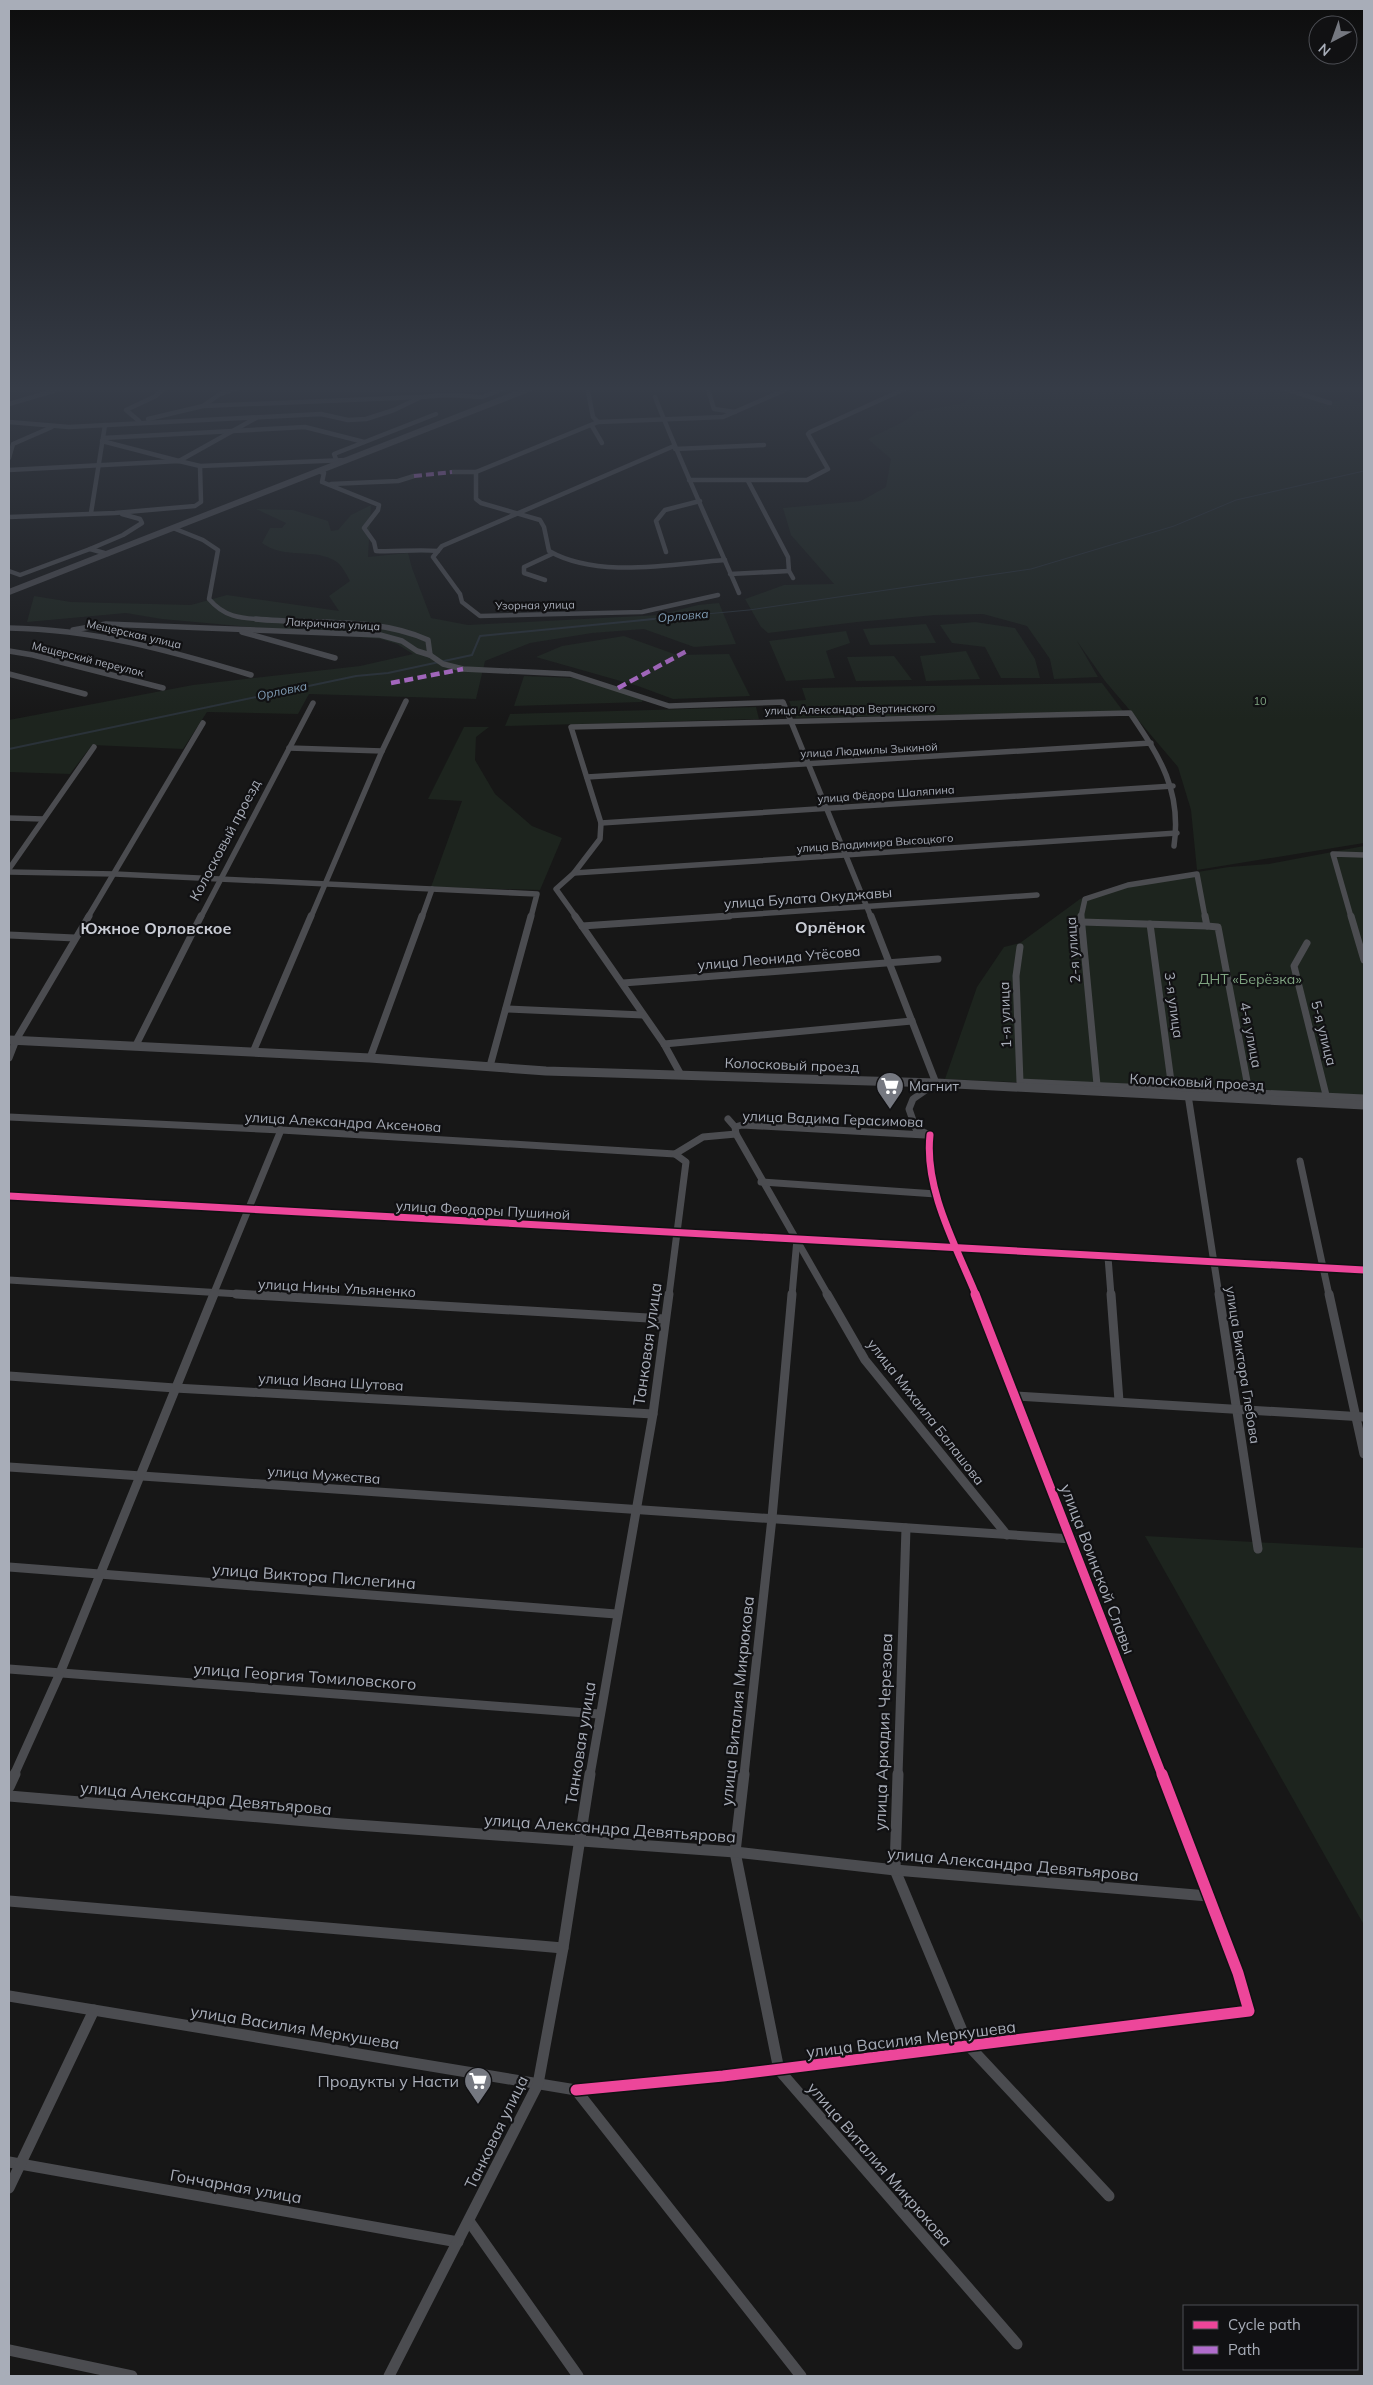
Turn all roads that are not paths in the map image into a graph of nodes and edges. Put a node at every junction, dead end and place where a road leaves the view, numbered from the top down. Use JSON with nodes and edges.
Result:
{"nodes":[{"id":1,"x":93,"y":497,"type":"edge"},
{"id":2,"x":201,"y":497,"type":"edge"},
{"id":3,"x":251,"y":497,"type":"edge"},
{"id":4,"x":364,"y":497,"type":"edge"},
{"id":5,"x":476,"y":497,"type":"edge"},
{"id":6,"x":554,"y":497,"type":"edge"},
{"id":7,"x":698,"y":497,"type":"edge"},
{"id":8,"x":757,"y":497,"type":"edge"},
{"id":9,"x":700,"y":501,"type":"junction"},
{"id":10,"x":518,"y":512,"type":"junction"},
{"id":11,"x":91,"y":513,"type":"junction"},
{"id":12,"x":115,"y":513,"type":"junction"},
{"id":13,"x":9,"y":518,"type":"edge"},
{"id":14,"x":173,"y":528,"type":"junction"},
{"id":15,"x":90,"y":549,"type":"junction"},
{"id":16,"x":438,"y":551,"type":"junction"},
{"id":17,"x":666,"y":552,"type":"dead end"},
{"id":18,"x":108,"y":554,"type":"junction"},
{"id":19,"x":552,"y":554,"type":"junction"},
{"id":20,"x":726,"y":560,"type":"junction"},
{"id":21,"x":9,"y":571,"type":"edge"},
{"id":22,"x":789,"y":571,"type":"junction"},
{"id":23,"x":730,"y":574,"type":"junction"},
{"id":24,"x":20,"y":575,"type":"junction"},
{"id":25,"x":793,"y":578,"type":"dead end"},
{"id":26,"x":9,"y":579,"type":"edge"},
{"id":27,"x":545,"y":580,"type":"dead end"},
{"id":28,"x":9,"y":592,"type":"edge"},
{"id":29,"x":738,"y":593,"type":"dead end"},
{"id":30,"x":718,"y":595,"type":"dead end"},
{"id":31,"x":9,"y":628,"type":"edge"},
{"id":32,"x":230,"y":629,"type":"junction"},
{"id":33,"x":73,"y":630,"type":"junction"},
{"id":34,"x":9,"y":651,"type":"edge"},
{"id":35,"x":432,"y":657,"type":"junction"},
{"id":36,"x":335,"y":658,"type":"dead end"},
{"id":37,"x":9,"y":674,"type":"edge"},
{"id":38,"x":251,"y":675,"type":"dead end"},
{"id":39,"x":163,"y":688,"type":"dead end"},
{"id":40,"x":85,"y":694,"type":"dead end"},
{"id":41,"x":406,"y":701,"type":"dead end"},
{"id":42,"x":313,"y":703,"type":"dead end"},
{"id":43,"x":789,"y":721,"type":"junction"},
{"id":44,"x":203,"y":723,"type":"dead end"},
{"id":45,"x":1152,"y":743,"type":"junction"},
{"id":46,"x":94,"y":747,"type":"dead end"},
{"id":47,"x":289,"y":748,"type":"junction"},
{"id":48,"x":382,"y":751,"type":"junction"},
{"id":49,"x":807,"y":763,"type":"junction"},
{"id":50,"x":587,"y":777,"type":"junction"},
{"id":51,"x":1173,"y":786,"type":"junction"},
{"id":52,"x":826,"y":808,"type":"junction"},
{"id":53,"x":9,"y":818,"type":"edge"},
{"id":54,"x":43,"y":819,"type":"junction"},
{"id":55,"x":601,"y":822,"type":"junction"},
{"id":56,"x":1177,"y":833,"type":"junction"},
{"id":57,"x":1174,"y":846,"type":"dead end"},
{"id":58,"x":847,"y":855,"type":"junction"},
{"id":59,"x":1364,"y":855,"type":"edge"},
{"id":60,"x":9,"y":871,"type":"edge"},
{"id":61,"x":574,"y":873,"type":"junction"},
{"id":62,"x":115,"y":874,"type":"junction"},
{"id":63,"x":220,"y":879,"type":"junction"},
{"id":64,"x":325,"y":883,"type":"junction"},
{"id":65,"x":432,"y":888,"type":"junction"},
{"id":66,"x":1037,"y":895,"type":"dead end"},
{"id":67,"x":865,"y":906,"type":"junction"},
{"id":68,"x":1082,"y":922,"type":"junction"},
{"id":69,"x":1150,"y":924,"type":"junction"},
{"id":70,"x":582,"y":926,"type":"junction"},
{"id":71,"x":1207,"y":926,"type":"junction"},
{"id":72,"x":9,"y":935,"type":"edge"},
{"id":73,"x":75,"y":938,"type":"junction"},
{"id":74,"x":1307,"y":943,"type":"dead end"},
{"id":75,"x":1020,"y":947,"type":"dead end"},
{"id":76,"x":938,"y":959,"type":"dead end"},
{"id":77,"x":1364,"y":960,"type":"edge"},
{"id":78,"x":889,"y":962,"type":"junction"},
{"id":79,"x":623,"y":984,"type":"junction"},
{"id":80,"x":506,"y":1009,"type":"junction"},
{"id":81,"x":643,"y":1015,"type":"junction"},
{"id":82,"x":912,"y":1021,"type":"junction"},
{"id":83,"x":12,"y":1040,"type":"edge"},
{"id":84,"x":664,"y":1044,"type":"junction"},
{"id":85,"x":136,"y":1045,"type":"junction"},
{"id":86,"x":253,"y":1052,"type":"junction"},
{"id":87,"x":9,"y":1058,"type":"edge"},
{"id":88,"x":370,"y":1058,"type":"junction"},
{"id":89,"x":490,"y":1066,"type":"junction"},
{"id":90,"x":681,"y":1075,"type":"junction"},
{"id":91,"x":936,"y":1083,"type":"junction"},
{"id":92,"x":1097,"y":1085,"type":"junction"},
{"id":93,"x":1172,"y":1089,"type":"junction"},
{"id":94,"x":1249,"y":1092,"type":"junction"},
{"id":95,"x":1188,"y":1095,"type":"junction"},
{"id":96,"x":1364,"y":1098,"type":"edge"},
{"id":97,"x":1327,"y":1100,"type":"junction"},
{"id":98,"x":1364,"y":1105,"type":"edge"},
{"id":99,"x":9,"y":1117,"type":"edge"},
{"id":100,"x":728,"y":1119,"type":"dead end"},
{"id":101,"x":281,"y":1130,"type":"junction"},
{"id":102,"x":735,"y":1131,"type":"junction"},
{"id":103,"x":930,"y":1135,"type":"junction"},
{"id":104,"x":675,"y":1154,"type":"junction"},
{"id":105,"x":1300,"y":1160,"type":"dead end"},
{"id":106,"x":761,"y":1182,"type":"junction"},
{"id":107,"x":936,"y":1194,"type":"junction"},
{"id":108,"x":9,"y":1196,"type":"edge"},
{"id":109,"x":247,"y":1209,"type":"junction"},
{"id":110,"x":678,"y":1233,"type":"junction"},
{"id":111,"x":797,"y":1239,"type":"junction"},
{"id":112,"x":956,"y":1248,"type":"junction"},
{"id":113,"x":1108,"y":1256,"type":"junction"},
{"id":114,"x":1213,"y":1261,"type":"junction"},
{"id":115,"x":1325,"y":1268,"type":"junction"},
{"id":116,"x":1364,"y":1270,"type":"edge"},
{"id":117,"x":9,"y":1280,"type":"edge"},
{"id":118,"x":213,"y":1293,"type":"junction"},
{"id":119,"x":664,"y":1319,"type":"junction"},
{"id":120,"x":9,"y":1376,"type":"edge"},
{"id":121,"x":175,"y":1388,"type":"junction"},
{"id":122,"x":1015,"y":1396,"type":"junction"},
{"id":123,"x":1119,"y":1401,"type":"junction"},
{"id":124,"x":1236,"y":1409,"type":"junction"},
{"id":125,"x":653,"y":1414,"type":"junction"},
{"id":126,"x":1360,"y":1416,"type":"edge"},
{"id":127,"x":1364,"y":1454,"type":"edge"},
{"id":128,"x":9,"y":1467,"type":"edge"},
{"id":129,"x":138,"y":1477,"type":"junction"},
{"id":130,"x":637,"y":1509,"type":"junction"},
{"id":131,"x":772,"y":1518,"type":"junction"},
{"id":132,"x":906,"y":1528,"type":"junction"},
{"id":133,"x":1007,"y":1535,"type":"junction"},
{"id":134,"x":1072,"y":1539,"type":"junction"},
{"id":135,"x":1258,"y":1549,"type":"dead end"},
{"id":136,"x":9,"y":1567,"type":"edge"},
{"id":137,"x":100,"y":1574,"type":"junction"},
{"id":138,"x":616,"y":1614,"type":"junction"},
{"id":139,"x":9,"y":1669,"type":"edge"},
{"id":140,"x":60,"y":1673,"type":"junction"},
{"id":141,"x":599,"y":1714,"type":"junction"},
{"id":142,"x":9,"y":1787,"type":"edge"},
{"id":143,"x":9,"y":1796,"type":"edge"},
{"id":144,"x":580,"y":1840,"type":"junction"},
{"id":145,"x":735,"y":1852,"type":"junction"},
{"id":146,"x":895,"y":1870,"type":"junction"},
{"id":147,"x":1208,"y":1896,"type":"junction"},
{"id":148,"x":9,"y":1901,"type":"edge"},
{"id":149,"x":563,"y":1948,"type":"junction"},
{"id":150,"x":9,"y":1996,"type":"edge"},
{"id":151,"x":94,"y":2010,"type":"junction"},
{"id":152,"x":1249,"y":2011,"type":"joint"},
{"id":153,"x":968,"y":2045,"type":"junction"},
{"id":154,"x":779,"y":2070,"type":"junction"},
{"id":155,"x":538,"y":2084,"type":"junction"},
{"id":156,"x":576,"y":2090,"type":"junction"},
{"id":157,"x":14,"y":2163,"type":"edge"},
{"id":158,"x":9,"y":2188,"type":"edge"},
{"id":159,"x":1109,"y":2196,"type":"dead end"},
{"id":160,"x":468,"y":2221,"type":"junction"},
{"id":161,"x":458,"y":2242,"type":"junction"},
{"id":162,"x":1017,"y":2344,"type":"dead end"},
{"id":163,"x":9,"y":2350,"type":"edge"},
{"id":164,"x":132,"y":2376,"type":"edge"},
{"id":165,"x":389,"y":2376,"type":"edge"},
{"id":166,"x":578,"y":2376,"type":"edge"},
{"id":167,"x":801,"y":2376,"type":"edge"}],
"edges":[{"from":1,"to":11,"type":"street"},
{"from":2,"to":12,"type":"street"},
{"from":3,"to":14,"type":"main road"},
{"from":4,"to":16,"type":"street"},
{"from":5,"to":10,"type":"street"},
{"from":6,"to":10,"type":"street"},
{"from":7,"to":9,"type":"street"},
{"from":8,"to":22,"type":"street"},
{"from":9,"to":17,"type":"street"},
{"from":9,"to":20,"type":"street"},
{"from":10,"to":16,"type":"street"},
{"from":10,"to":19,"type":"street"},
{"from":11,"to":12,"type":"street"},
{"from":11,"to":13,"type":"street"},
{"from":12,"to":15,"type":"street"},
{"from":14,"to":18,"type":"main road"},
{"from":14,"to":35,"type":"street"},
{"from":15,"to":18,"type":"street"},
{"from":15,"to":24,"type":"street"},
{"from":16,"to":30,"type":"street","name":"Узорная улица"},
{"from":18,"to":28,"type":"main road"},
{"from":19,"to":20,"type":"street"},
{"from":19,"to":27,"type":"street"},
{"from":20,"to":23,"type":"street"},
{"from":21,"to":24,"type":"street"},
{"from":22,"to":23,"type":"street"},
{"from":22,"to":25,"type":"street"},
{"from":23,"to":29,"type":"street"},
{"from":24,"to":26,"type":"street"},
{"from":31,"to":33,"type":"street","name":"Мещерская улица"},
{"from":32,"to":33,"type":"street","name":"Лакричная улица"},
{"from":32,"to":35,"type":"street","name":"Лакричная улица"},
{"from":32,"to":36,"type":"street","name":"Лакричная улица"},
{"from":33,"to":38,"type":"street","name":"Мещерская улица"},
{"from":34,"to":39,"type":"street","name":"Мещерский переулок"},
{"from":35,"to":43,"type":"street","name":"Лакричная улица"},
{"from":37,"to":40,"type":"street"},
{"from":41,"to":48,"type":"street"},
{"from":42,"to":47,"type":"street","name":"Колосковый проезд"},
{"from":43,"to":45,"type":"street","name":"улица Александра Вертинского"},
{"from":43,"to":49,"type":"street"},
{"from":43,"to":50,"type":"street","name":"улица Александра Вертинского"},
{"from":44,"to":62,"type":"street"},
{"from":45,"to":49,"type":"street","name":"улица Людмилы Зыкиной"},
{"from":45,"to":51,"type":"street"},
{"from":46,"to":54,"type":"street"},
{"from":47,"to":48,"type":"street"},
{"from":47,"to":63,"type":"street","name":"Колосковый проезд"},
{"from":48,"to":64,"type":"street"},
{"from":49,"to":50,"type":"street","name":"улица Людмилы Зыкиной"},
{"from":49,"to":52,"type":"street"},
{"from":50,"to":55,"type":"street"},
{"from":51,"to":52,"type":"street","name":"улица Фёдора Шаляпина"},
{"from":51,"to":56,"type":"street"},
{"from":52,"to":55,"type":"street","name":"улица Фёдора Шаляпина"},
{"from":52,"to":58,"type":"street"},
{"from":53,"to":54,"type":"street"},
{"from":54,"to":60,"type":"street"},
{"from":55,"to":61,"type":"street"},
{"from":56,"to":57,"type":"street"},
{"from":56,"to":58,"type":"street","name":"улица Владимира Высоцкого"},
{"from":58,"to":61,"type":"street","name":"улица Владимира Высоцкого"},
{"from":58,"to":67,"type":"street"},
{"from":59,"to":77,"type":"street"},
{"from":60,"to":62,"type":"street"},
{"from":61,"to":70,"type":"street"},
{"from":62,"to":63,"type":"street"},
{"from":62,"to":73,"type":"street"},
{"from":63,"to":64,"type":"street"},
{"from":63,"to":85,"type":"street","name":"Колосковый проезд"},
{"from":64,"to":65,"type":"street"},
{"from":64,"to":86,"type":"street"},
{"from":65,"to":80,"type":"street"},
{"from":65,"to":88,"type":"street"},
{"from":66,"to":67,"type":"street","name":"улица Булата Окуджавы"},
{"from":67,"to":70,"type":"street","name":"улица Булата Окуджавы"},
{"from":67,"to":78,"type":"street"},
{"from":68,"to":69,"type":"street"},
{"from":68,"to":71,"type":"street","name":"2-я улица"},
{"from":68,"to":92,"type":"street","name":"2-я улица"},
{"from":69,"to":71,"type":"street"},
{"from":69,"to":93,"type":"street","name":"3-я улица"},
{"from":70,"to":79,"type":"street"},
{"from":71,"to":94,"type":"street","name":"4-я улица"},
{"from":72,"to":73,"type":"street"},
{"from":73,"to":83,"type":"street"},
{"from":74,"to":97,"type":"street","name":"5-я улица"},
{"from":75,"to":92,"type":"street","name":"1-я улица"},
{"from":76,"to":78,"type":"street","name":"улица Леонида Утёсова"},
{"from":78,"to":79,"type":"street","name":"улица Леонида Утёсова"},
{"from":78,"to":82,"type":"street"},
{"from":79,"to":81,"type":"street"},
{"from":80,"to":81,"type":"street"},
{"from":80,"to":89,"type":"street"},
{"from":81,"to":84,"type":"street"},
{"from":82,"to":84,"type":"street"},
{"from":82,"to":91,"type":"street"},
{"from":83,"to":85,"type":"street","name":"Колосковый проезд"},
{"from":83,"to":87,"type":"street"},
{"from":84,"to":90,"type":"street"},
{"from":85,"to":86,"type":"street","name":"Колосковый проезд"},
{"from":86,"to":88,"type":"street","name":"Колосковый проезд"},
{"from":88,"to":89,"type":"street","name":"Колосковый проезд"},
{"from":89,"to":90,"type":"street","name":"Колосковый проезд"},
{"from":90,"to":91,"type":"street","name":"Колосковый проезд"},
{"from":91,"to":95,"type":"street","name":"Колосковый проезд"},
{"from":91,"to":103,"type":"street"},
{"from":92,"to":93,"type":"street"},
{"from":93,"to":94,"type":"street"},
{"from":94,"to":97,"type":"street"},
{"from":95,"to":97,"type":"street","name":"Колосковый проезд"},
{"from":95,"to":114,"type":"street","name":"улица Виктора Глебова"},
{"from":96,"to":97,"type":"street"},
{"from":97,"to":98,"type":"street","name":"Колосковый проезд"},
{"from":99,"to":101,"type":"street","name":"улица Александра Аксенова"},
{"from":100,"to":102,"type":"street","name":"улица Михаила Балашова"},
{"from":101,"to":104,"type":"street","name":"улица Александра Аксенова"},
{"from":101,"to":109,"type":"street"},
{"from":102,"to":103,"type":"street","name":"улица Вадима Герасимова"},
{"from":102,"to":104,"type":"street"},
{"from":102,"to":106,"type":"street","name":"улица Михаила Балашова"},
{"from":103,"to":107,"type":"street","name":"улица Воинской Славы"},
{"from":104,"to":110,"type":"street","name":"Танковая улица"},
{"from":105,"to":115,"type":"street"},
{"from":106,"to":107,"type":"street"},
{"from":106,"to":111,"type":"street","name":"улица Михаила Балашова"},
{"from":107,"to":112,"type":"street","name":"улица Воинской Славы"},
{"from":108,"to":109,"type":"street","name":"улица Феодоры Пушиной"},
{"from":109,"to":110,"type":"street","name":"улица Феодоры Пушиной"},
{"from":109,"to":118,"type":"street"},
{"from":110,"to":111,"type":"street","name":"улица Феодоры Пушиной"},
{"from":110,"to":119,"type":"street","name":"Танковая улица"},
{"from":111,"to":112,"type":"street","name":"улица Феодоры Пушиной"},
{"from":111,"to":131,"type":"street","name":"улица Виталия Микрюкова"},
{"from":111,"to":133,"type":"street","name":"улица Михаила Балашова"},
{"from":112,"to":113,"type":"street","name":"улица Феодоры Пушиной"},
{"from":112,"to":122,"type":"street","name":"улица Воинской Славы"},
{"from":113,"to":114,"type":"street","name":"улица Феодоры Пушиной"},
{"from":113,"to":123,"type":"street"},
{"from":114,"to":115,"type":"street","name":"улица Феодоры Пушиной"},
{"from":114,"to":124,"type":"street","name":"улица Виктора Глебова"},
{"from":115,"to":116,"type":"street","name":"улица Феодоры Пушиной"},
{"from":115,"to":126,"type":"street"},
{"from":117,"to":118,"type":"street","name":"улица Нины Ульяненко"},
{"from":118,"to":119,"type":"street","name":"улица Нины Ульяненко"},
{"from":118,"to":121,"type":"street"},
{"from":119,"to":125,"type":"street","name":"Танковая улица"},
{"from":120,"to":121,"type":"street","name":"улица Ивана Шутова"},
{"from":121,"to":125,"type":"street","name":"улица Ивана Шутова"},
{"from":121,"to":129,"type":"street"},
{"from":122,"to":123,"type":"street"},
{"from":122,"to":134,"type":"street","name":"улица Воинской Славы"},
{"from":123,"to":124,"type":"street"},
{"from":124,"to":126,"type":"street"},
{"from":124,"to":135,"type":"street","name":"улица Виктора Глебова"},
{"from":125,"to":130,"type":"street","name":"Танковая улица"},
{"from":126,"to":127,"type":"street"},
{"from":128,"to":129,"type":"street","name":"улица Мужества"},
{"from":129,"to":130,"type":"street","name":"улица Мужества"},
{"from":129,"to":137,"type":"street"},
{"from":130,"to":131,"type":"street","name":"улица Мужества"},
{"from":130,"to":138,"type":"street","name":"Танковая улица"},
{"from":131,"to":132,"type":"street","name":"улица Мужества"},
{"from":131,"to":145,"type":"street","name":"улица Виталия Микрюкова"},
{"from":132,"to":133,"type":"street","name":"улица Мужества"},
{"from":132,"to":146,"type":"street","name":"улица Аркадия Черезова"},
{"from":133,"to":134,"type":"street","name":"улица Мужества"},
{"from":134,"to":147,"type":"street","name":"улица Воинской Славы"},
{"from":136,"to":137,"type":"street","name":"улица Виктора Пислегина"},
{"from":137,"to":138,"type":"street","name":"улица Виктора Пислегина"},
{"from":137,"to":140,"type":"street"},
{"from":138,"to":141,"type":"street","name":"Танковая улица"},
{"from":139,"to":140,"type":"street","name":"улица Георгия Томиловского"},
{"from":140,"to":141,"type":"street","name":"улица Георгия Томиловского"},
{"from":140,"to":142,"type":"street"},
{"from":141,"to":144,"type":"street","name":"Танковая улица"},
{"from":143,"to":144,"type":"street","name":"улица Александра Девятьярова"},
{"from":144,"to":145,"type":"street","name":"улица Александра Девятьярова"},
{"from":144,"to":149,"type":"street","name":"Танковая улица"},
{"from":145,"to":146,"type":"street","name":"улица Александра Девятьярова"},
{"from":145,"to":154,"type":"street","name":"улица Виталия Микрюкова"},
{"from":146,"to":147,"type":"street","name":"улица Александра Девятьярова"},
{"from":146,"to":153,"type":"street","name":"улица Аркадия Черезова"},
{"from":147,"to":152,"type":"street","name":"улица Воинской Славы"},
{"from":148,"to":149,"type":"street"},
{"from":149,"to":155,"type":"street","name":"Танковая улица"},
{"from":150,"to":151,"type":"street","name":"улица Василия Меркушева"},
{"from":151,"to":155,"type":"street","name":"улица Василия Меркушева"},
{"from":151,"to":157,"type":"street"},
{"from":152,"to":153,"type":"street","name":"улица Василия Меркушева"},
{"from":153,"to":154,"type":"street","name":"улица Василия Меркушева"},
{"from":153,"to":159,"type":"street","name":"улица Аркадия Черезова"},
{"from":154,"to":156,"type":"street","name":"улица Василия Меркушева"},
{"from":154,"to":162,"type":"street","name":"улица Виталия Микрюкова"},
{"from":155,"to":156,"type":"street","name":"улица Василия Меркушева"},
{"from":155,"to":160,"type":"street","name":"Танковая улица"},
{"from":156,"to":167,"type":"street"},
{"from":157,"to":158,"type":"street"},
{"from":157,"to":161,"type":"street","name":"Гончарная улица"},
{"from":160,"to":161,"type":"street","name":"Танковая улица"},
{"from":160,"to":166,"type":"street"},
{"from":161,"to":165,"type":"street","name":"Танковая улица"},
{"from":163,"to":164,"type":"street"}]}
